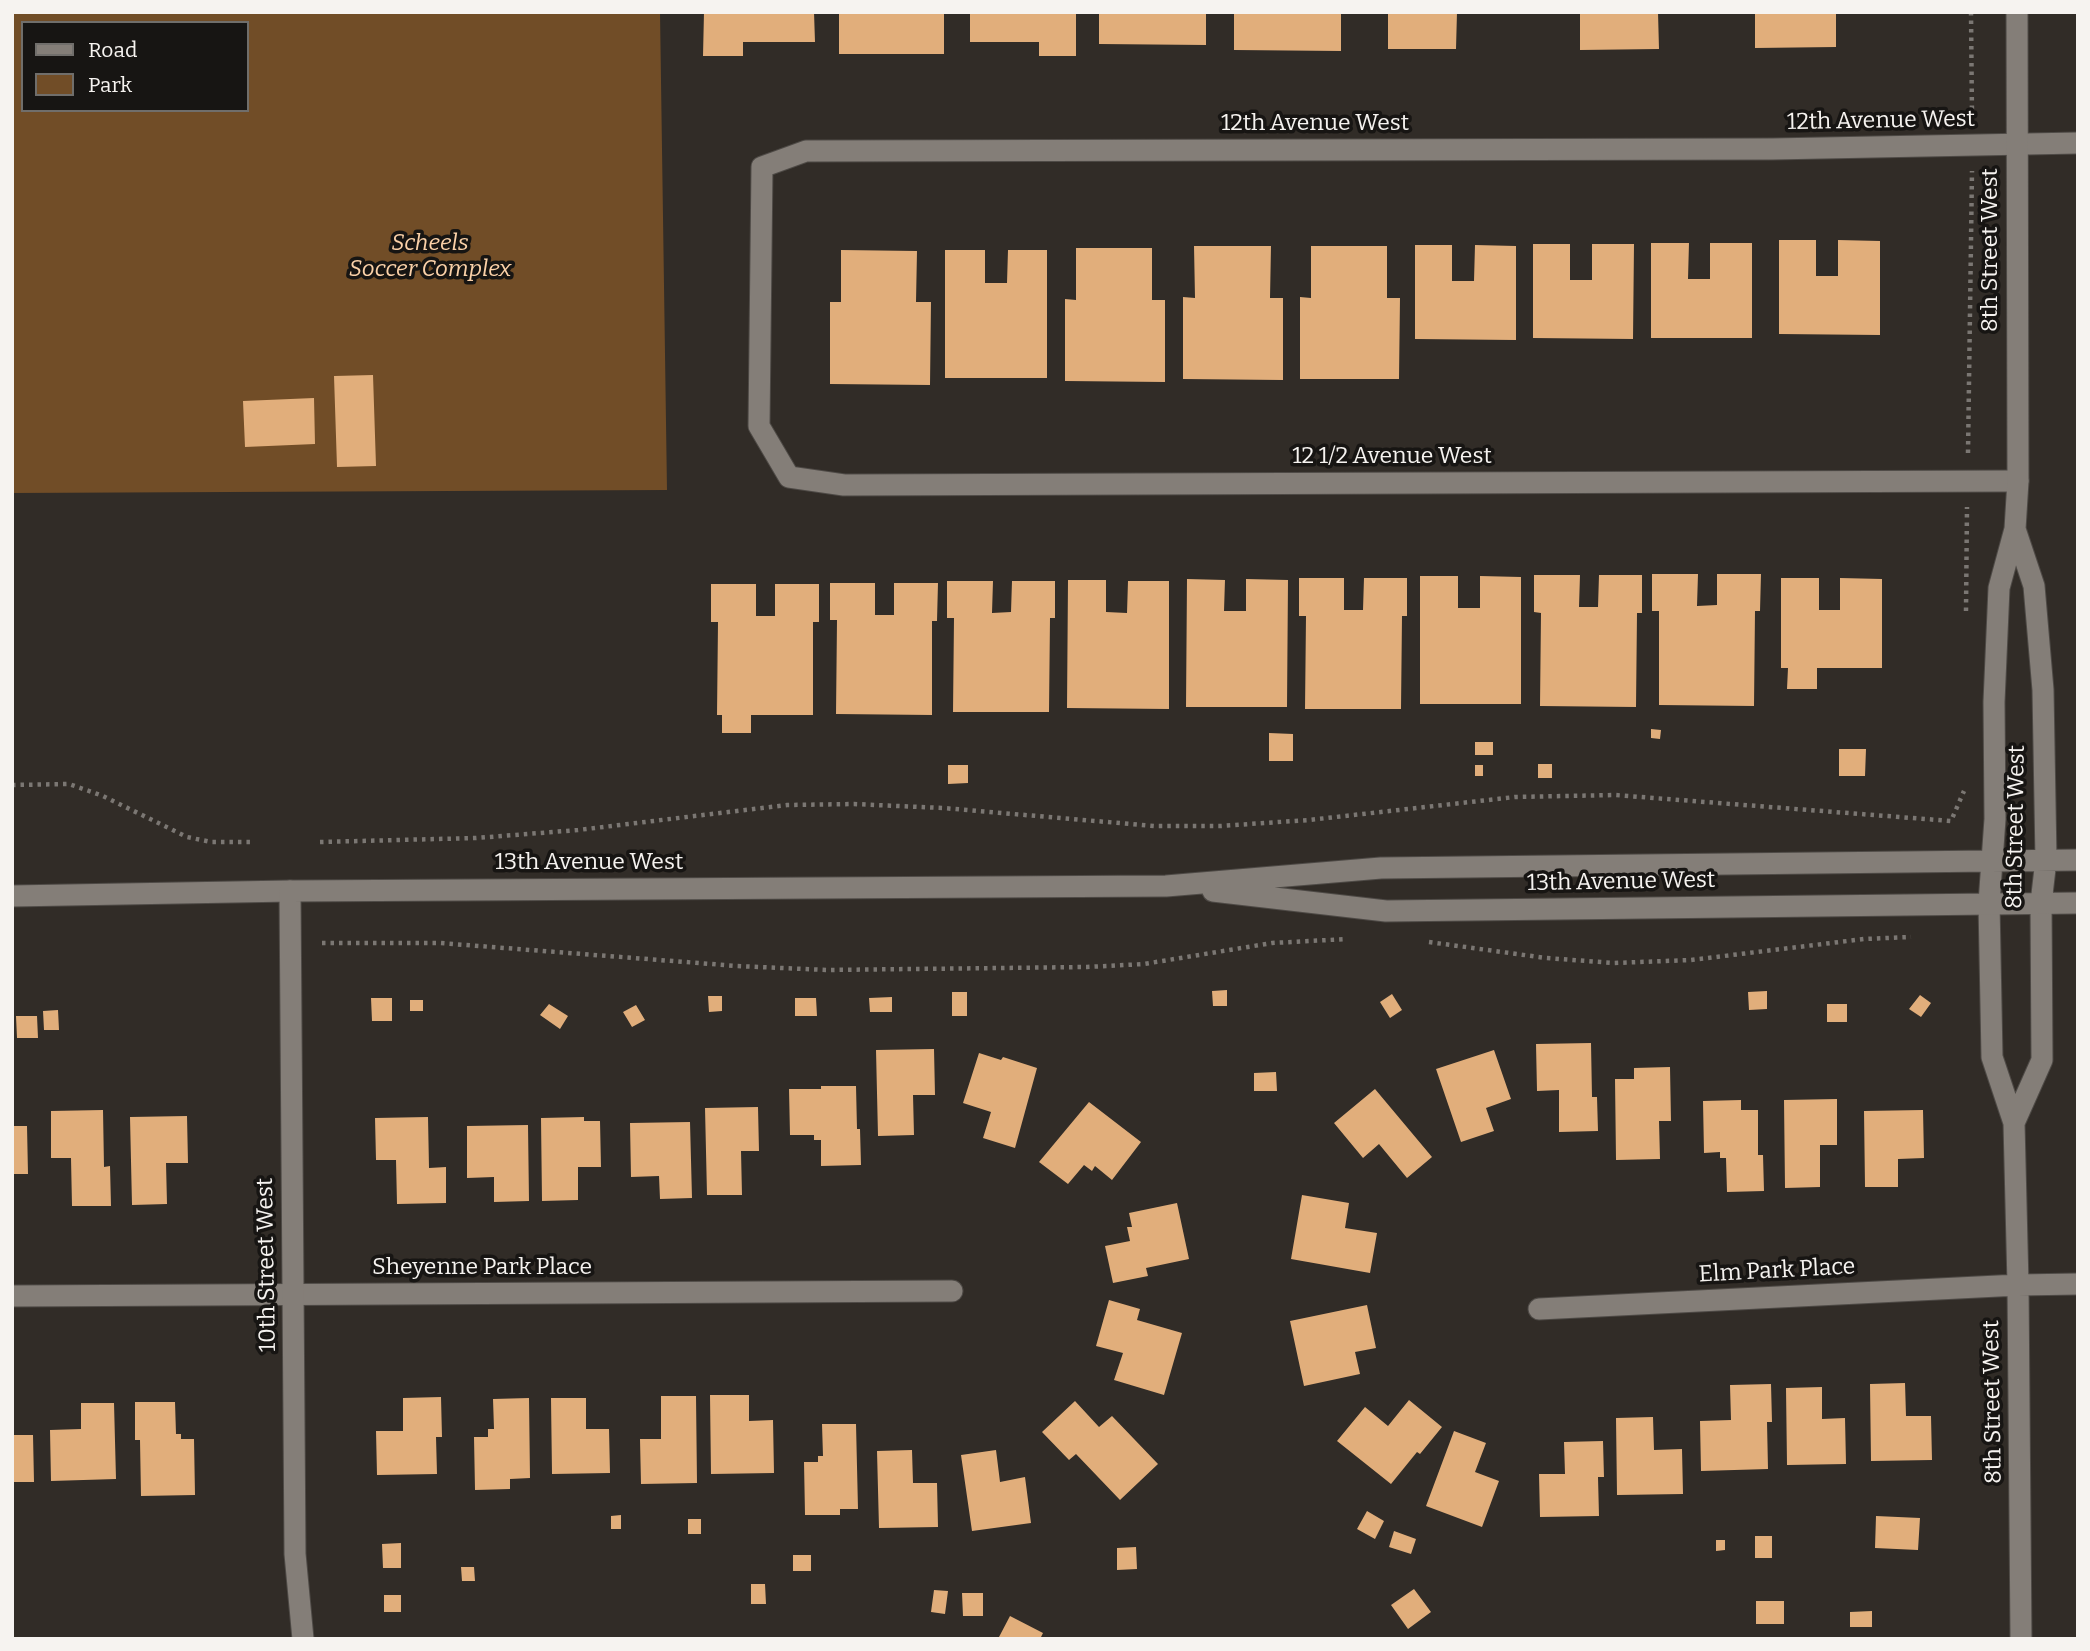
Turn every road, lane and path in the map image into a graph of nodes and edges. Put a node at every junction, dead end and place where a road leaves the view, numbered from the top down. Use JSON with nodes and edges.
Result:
{"nodes":[{"id":1,"x":1971,"y":12,"type":"edge"},
{"id":2,"x":2017,"y":12,"type":"edge"},
{"id":3,"x":2078,"y":143,"type":"edge"},
{"id":4,"x":1972,"y":145,"type":"junction"},
{"id":5,"x":2017,"y":145,"type":"junction"},
{"id":6,"x":778,"y":457,"type":"joint"},
{"id":7,"x":1967,"y":481,"type":"junction"},
{"id":8,"x":2018,"y":481,"type":"junction"},
{"id":9,"x":2015,"y":529,"type":"junction"},
{"id":10,"x":1966,"y":617,"type":"dead end"},
{"id":11,"x":1964,"y":779,"type":"dead end"},
{"id":12,"x":12,"y":785,"type":"edge"},
{"id":13,"x":253,"y":842,"type":"dead end"},
{"id":14,"x":320,"y":842,"type":"dead end"},
{"id":15,"x":1990,"y":859,"type":"junction"},
{"id":16,"x":2046,"y":860,"type":"junction"},
{"id":17,"x":2078,"y":860,"type":"edge"},
{"id":18,"x":1166,"y":886,"type":"junction"},
{"id":19,"x":290,"y":891,"type":"junction"},
{"id":20,"x":12,"y":896,"type":"edge"},
{"id":21,"x":1989,"y":903,"type":"junction"},
{"id":22,"x":2041,"y":903,"type":"junction"},
{"id":23,"x":2078,"y":903,"type":"edge"},
{"id":24,"x":1914,"y":937,"type":"dead end"},
{"id":25,"x":1349,"y":939,"type":"dead end"},
{"id":26,"x":1429,"y":942,"type":"dead end"},
{"id":27,"x":322,"y":943,"type":"dead end"},
{"id":28,"x":2014,"y":1123,"type":"junction"},
{"id":29,"x":2078,"y":1284,"type":"edge"},
{"id":30,"x":2018,"y":1285,"type":"junction"},
{"id":31,"x":951,"y":1291,"type":"dead end"},
{"id":32,"x":293,"y":1294,"type":"junction"},
{"id":33,"x":12,"y":1296,"type":"edge"},
{"id":34,"x":1539,"y":1309,"type":"dead end"},
{"id":35,"x":303,"y":1639,"type":"edge"},
{"id":36,"x":2021,"y":1639,"type":"edge"}],
"edges":[{"from":1,"to":4,"type":"path"},
{"from":2,"to":5,"type":"street","name":"8th Street West"},
{"from":3,"to":5,"type":"street","name":"12th Avenue West"},
{"from":4,"to":5,"type":"street","name":"12th Avenue West"},
{"from":4,"to":6,"type":"street","name":"12th Avenue West"},
{"from":4,"to":7,"type":"path"},
{"from":5,"to":8,"type":"street","name":"8th Street West"},
{"from":6,"to":7,"type":"street","name":"12 1/2 Avenue West"},
{"from":7,"to":8,"type":"street","name":"12 1/2 Avenue West"},
{"from":7,"to":10,"type":"path"},
{"from":8,"to":9,"type":"street","name":"8th Street West"},
{"from":9,"to":15,"type":"street","name":"8th Street West"},
{"from":9,"to":16,"type":"street","name":"8th Street West"},
{"from":11,"to":14,"type":"path"},
{"from":12,"to":13,"type":"path"},
{"from":15,"to":16,"type":"street","name":"13th Avenue West"},
{"from":15,"to":18,"type":"street","name":"13th Avenue West"},
{"from":15,"to":21,"type":"street","name":"8th Street West"},
{"from":16,"to":17,"type":"street","name":"13th Avenue West"},
{"from":16,"to":22,"type":"street","name":"8th Street West"},
{"from":18,"to":19,"type":"street","name":"13th Avenue West"},
{"from":18,"to":21,"type":"street","name":"13th Avenue West"},
{"from":19,"to":20,"type":"street","name":"13th Avenue West"},
{"from":19,"to":32,"type":"street","name":"10th Street West"},
{"from":21,"to":22,"type":"street","name":"13th Avenue West"},
{"from":21,"to":28,"type":"street","name":"8th Street West"},
{"from":22,"to":23,"type":"street","name":"13th Avenue West"},
{"from":22,"to":28,"type":"street","name":"8th Street West"},
{"from":24,"to":26,"type":"path"},
{"from":25,"to":27,"type":"path"},
{"from":28,"to":30,"type":"street","name":"8th Street West"},
{"from":29,"to":30,"type":"street","name":"Elm Park Place"},
{"from":30,"to":34,"type":"street","name":"Elm Park Place"},
{"from":30,"to":36,"type":"street","name":"8th Street West"},
{"from":31,"to":32,"type":"street","name":"Sheyenne Park Place"},
{"from":32,"to":33,"type":"street","name":"Sheyenne Park Place"},
{"from":32,"to":35,"type":"street","name":"10th Street West"}]}
